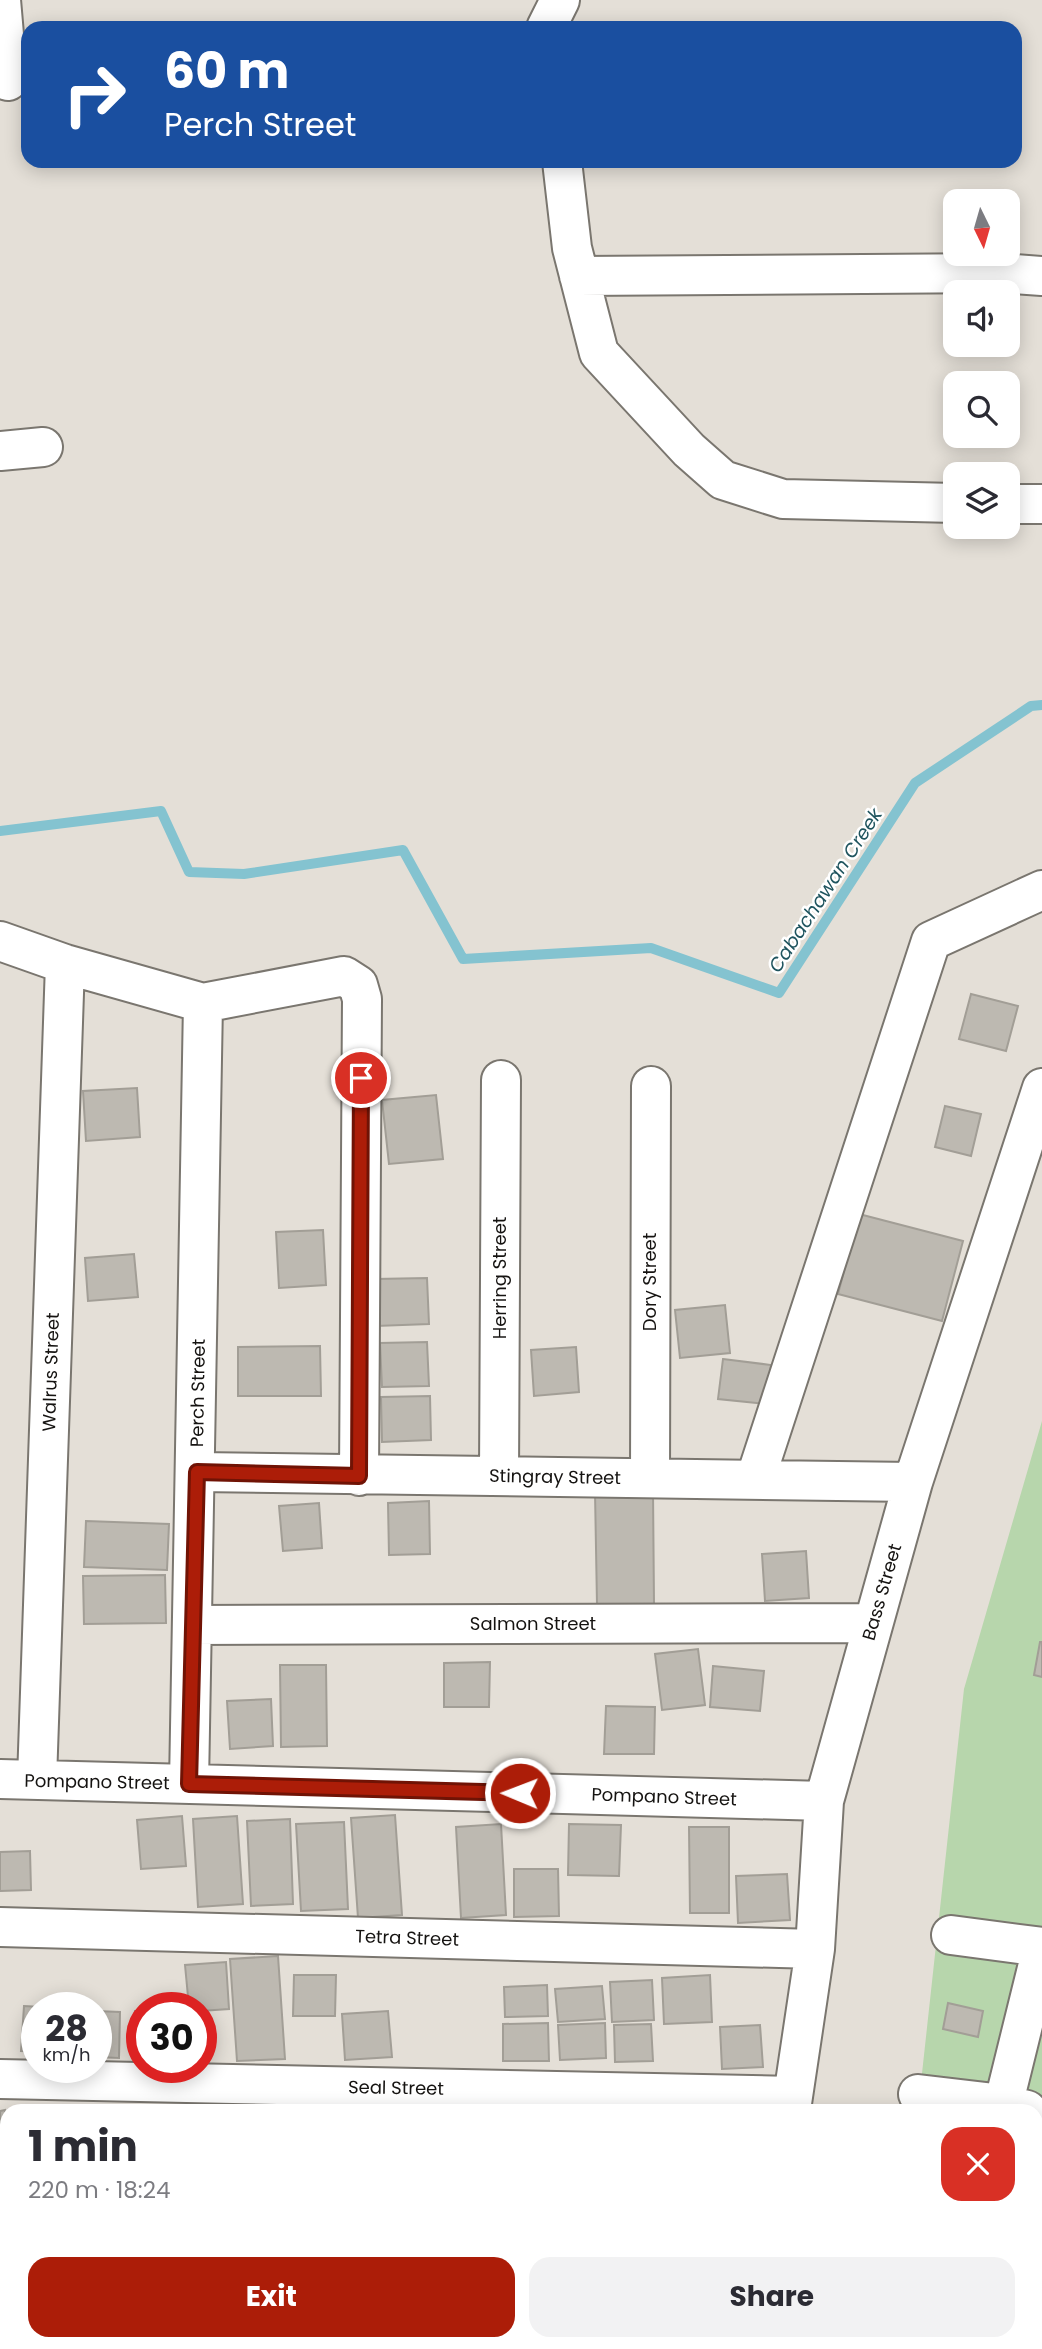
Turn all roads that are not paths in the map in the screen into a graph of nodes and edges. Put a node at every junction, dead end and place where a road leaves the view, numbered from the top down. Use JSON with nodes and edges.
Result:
{"nodes":[{"id":1,"x":1,"y":0,"type":"edge"},
{"id":2,"x":560,"y":0,"type":"edge"},
{"id":3,"x":550,"y":21,"type":"edge"},
{"id":4,"x":12,"y":81,"type":"edge"},
{"id":5,"x":563,"y":168,"type":"edge"},
{"id":6,"x":579,"y":276,"type":"junction"},
{"id":7,"x":1042,"y":276,"type":"edge"},
{"id":8,"x":43,"y":447,"type":"dead end"},
{"id":9,"x":0,"y":451,"type":"edge"},
{"id":10,"x":943,"y":503,"type":"edge"},
{"id":11,"x":1020,"y":504,"type":"edge"},
{"id":12,"x":1042,"y":505,"type":"edge"},
{"id":13,"x":1042,"y":890,"type":"edge"},
{"id":14,"x":0,"y":941,"type":"edge"},
{"id":15,"x":65,"y":964,"type":"junction"},
{"id":16,"x":203,"y":1003,"type":"junction"},
{"id":17,"x":501,"y":1080,"type":"dead end"},
{"id":18,"x":650,"y":1086,"type":"dead end"},
{"id":19,"x":1042,"y":1088,"type":"edge"},
{"id":20,"x":197,"y":1472,"type":"junction"},
{"id":21,"x":359,"y":1476,"type":"junction"},
{"id":22,"x":499,"y":1476,"type":"junction"},
{"id":23,"x":650,"y":1478,"type":"junction"},
{"id":24,"x":755,"y":1480,"type":"junction"},
{"id":25,"x":913,"y":1482,"type":"junction"},
{"id":26,"x":873,"y":1623,"type":"junction"},
{"id":27,"x":192,"y":1625,"type":"junction"},
{"id":28,"x":18,"y":1779,"type":"edge"},
{"id":29,"x":189,"y":1784,"type":"junction"},
{"id":30,"x":824,"y":1801,"type":"junction"},
{"id":31,"x":0,"y":1927,"type":"edge"},
{"id":32,"x":951,"y":1934,"type":"dead end"},
{"id":33,"x":1042,"y":1947,"type":"edge"},
{"id":34,"x":815,"y":1950,"type":"junction"},
{"id":35,"x":0,"y":2079,"type":"edge"},
{"id":36,"x":918,"y":2094,"type":"dead end"},
{"id":37,"x":792,"y":2104,"type":"edge"},
{"id":38,"x":985,"y":2104,"type":"edge"},
{"id":39,"x":1019,"y":2104,"type":"edge"}],
"edges":[{"from":1,"to":4,"type":"street"},
{"from":2,"to":3,"type":"street"},
{"from":5,"to":6,"type":"street"},
{"from":6,"to":7,"type":"street"},
{"from":6,"to":10,"type":"street"},
{"from":8,"to":9,"type":"street"},
{"from":11,"to":12,"type":"street"},
{"from":13,"to":24,"type":"street"},
{"from":14,"to":15,"type":"street"},
{"from":15,"to":16,"type":"street"},
{"from":15,"to":28,"type":"street","name":"Walrus Street"},
{"from":16,"to":20,"type":"street","name":"Perch Street"},
{"from":16,"to":21,"type":"street"},
{"from":17,"to":22,"type":"street","name":"Herring Street"},
{"from":18,"to":23,"type":"street","name":"Dory Street"},
{"from":19,"to":25,"type":"street","name":"Bass Street"},
{"from":20,"to":21,"type":"street","name":"Stingray Street"},
{"from":20,"to":27,"type":"street","name":"Perch Street"},
{"from":21,"to":22,"type":"street","name":"Stingray Street"},
{"from":22,"to":23,"type":"street","name":"Stingray Street"},
{"from":23,"to":24,"type":"street","name":"Stingray Street"},
{"from":24,"to":25,"type":"street","name":"Stingray Street"},
{"from":25,"to":26,"type":"street","name":"Bass Street"},
{"from":26,"to":27,"type":"street","name":"Salmon Street"},
{"from":26,"to":30,"type":"street","name":"Bass Street"},
{"from":27,"to":29,"type":"street","name":"Perch Street"},
{"from":28,"to":29,"type":"street","name":"Pompano Street"},
{"from":29,"to":30,"type":"street","name":"Pompano Street"},
{"from":30,"to":34,"type":"street","name":"Bass Street"},
{"from":31,"to":34,"type":"street","name":"Tetra Street"},
{"from":32,"to":33,"type":"street"},
{"from":33,"to":39,"type":"street"},
{"from":34,"to":37,"type":"street","name":"Bass Street"},
{"from":35,"to":37,"type":"street","name":"Seal Street"},
{"from":36,"to":38,"type":"street"}]}
